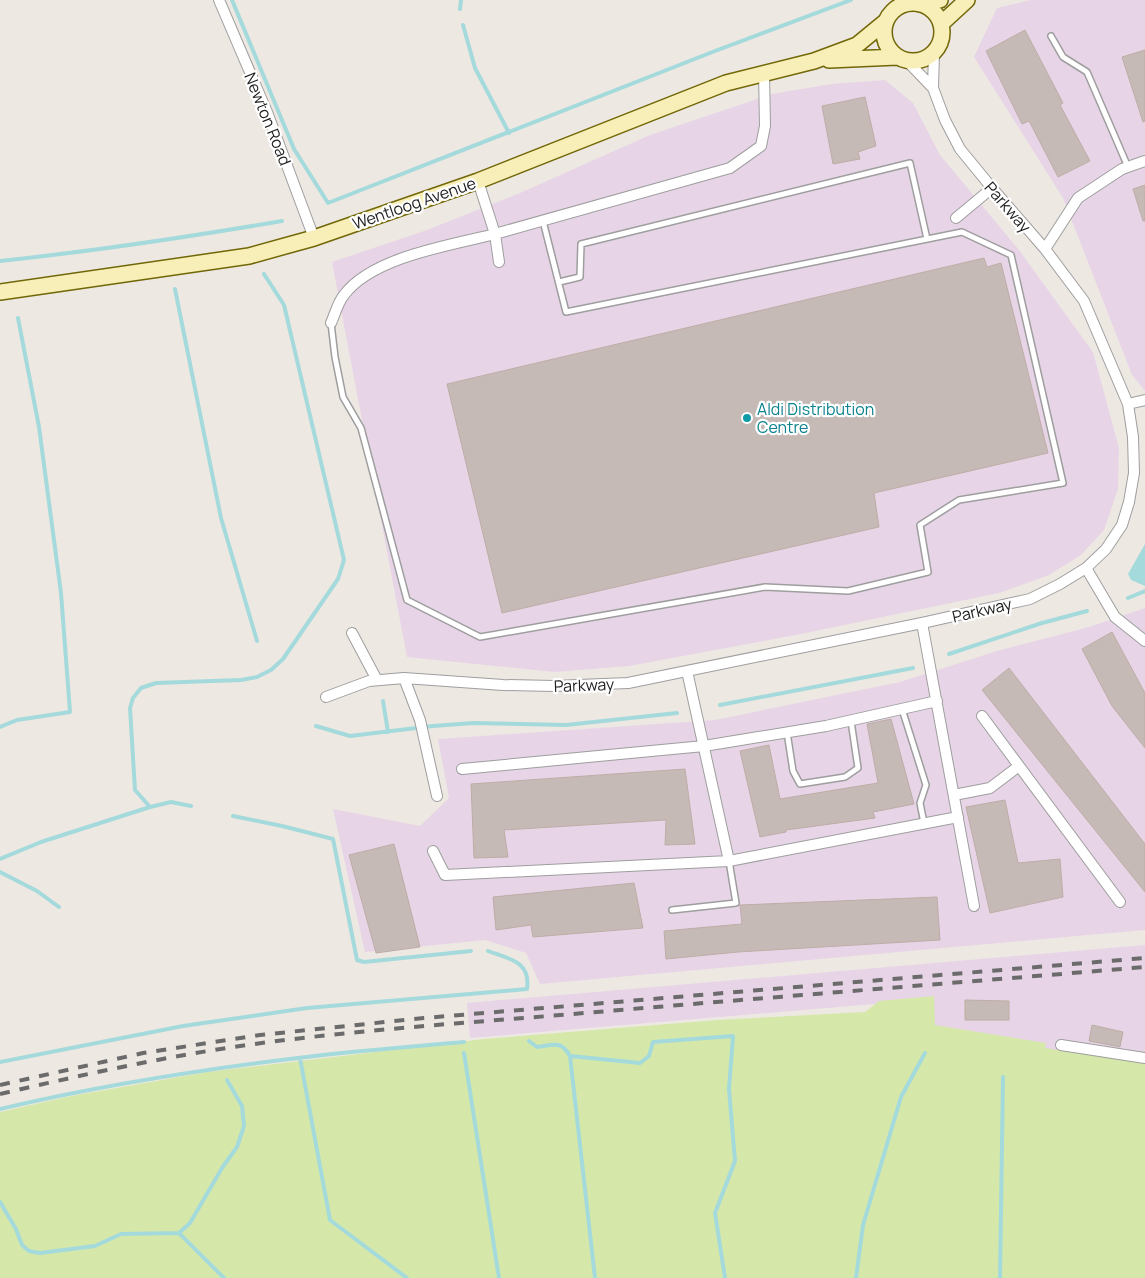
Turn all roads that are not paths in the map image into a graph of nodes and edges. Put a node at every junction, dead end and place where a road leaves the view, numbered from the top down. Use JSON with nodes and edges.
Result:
{"nodes":[{"id":1,"x":219,"y":0,"type":"edge"},
{"id":2,"x":940,"y":0,"type":"edge"},
{"id":3,"x":966,"y":0,"type":"edge"},
{"id":4,"x":920,"y":4,"type":"junction"},
{"id":5,"x":885,"y":22,"type":"junction"},
{"id":6,"x":941,"y":24,"type":"junction"},
{"id":7,"x":1051,"y":36,"type":"dead end"},
{"id":8,"x":934,"y":53,"type":"junction"},
{"id":9,"x":902,"y":59,"type":"junction"},
{"id":10,"x":814,"y":61,"type":"junction"},
{"id":11,"x":764,"y":73,"type":"junction"},
{"id":12,"x":932,"y":88,"type":"junction"},
{"id":13,"x":1145,"y":161,"type":"edge"},
{"id":14,"x":1128,"y":167,"type":"junction"},
{"id":15,"x":478,"y":181,"type":"junction"},
{"id":16,"x":992,"y":188,"type":"junction"},
{"id":17,"x":956,"y":218,"type":"dead end"},
{"id":18,"x":543,"y":220,"type":"junction"},
{"id":19,"x":495,"y":234,"type":"junction"},
{"id":20,"x":314,"y":238,"type":"junction"},
{"id":21,"x":927,"y":239,"type":"junction"},
{"id":22,"x":1045,"y":249,"type":"junction"},
{"id":23,"x":499,"y":262,"type":"dead end"},
{"id":24,"x":559,"y":282,"type":"junction"},
{"id":25,"x":0,"y":292,"type":"edge"},
{"id":26,"x":331,"y":323,"type":"joint"},
{"id":27,"x":1145,"y":400,"type":"edge"},
{"id":28,"x":1128,"y":404,"type":"junction"},
{"id":29,"x":1086,"y":568,"type":"junction"},
{"id":30,"x":922,"y":623,"type":"junction"},
{"id":31,"x":352,"y":633,"type":"dead end"},
{"id":32,"x":1145,"y":641,"type":"edge"},
{"id":33,"x":687,"y":671,"type":"junction"},
{"id":34,"x":404,"y":678,"type":"junction"},
{"id":35,"x":377,"y":680,"type":"junction"},
{"id":36,"x":326,"y":697,"type":"dead end"},
{"id":37,"x":936,"y":701,"type":"junction"},
{"id":38,"x":902,"y":709,"type":"junction"},
{"id":39,"x":982,"y":716,"type":"dead end"},
{"id":40,"x":851,"y":720,"type":"junction"},
{"id":41,"x":787,"y":732,"type":"junction"},
{"id":42,"x":704,"y":746,"type":"junction"},
{"id":43,"x":1019,"y":766,"type":"junction"},
{"id":44,"x":462,"y":768,"type":"dead end"},
{"id":45,"x":954,"y":795,"type":"junction"},
{"id":46,"x":437,"y":796,"type":"dead end"},
{"id":47,"x":958,"y":817,"type":"junction"},
{"id":48,"x":924,"y":824,"type":"junction"},
{"id":49,"x":432,"y":851,"type":"dead end"},
{"id":50,"x":729,"y":861,"type":"junction"},
{"id":51,"x":1120,"y":902,"type":"dead end"},
{"id":52,"x":974,"y":906,"type":"dead end"},
{"id":53,"x":672,"y":910,"type":"dead end"},
{"id":54,"x":1062,"y":1046,"type":"dead end"},
{"id":55,"x":1145,"y":1058,"type":"edge"}],
"edges":[{"from":1,"to":20,"type":"street","name":"Newton Road"},
{"from":2,"to":4,"type":"main road","name":"Wentloog Avenue"},
{"from":3,"to":6,"type":"main road"},
{"from":4,"to":5,"type":"main road","name":"Wentloog Avenue"},
{"from":4,"to":6,"type":"main road"},
{"from":5,"to":9,"type":"main road"},
{"from":5,"to":10,"type":"main road","name":"Wentloog Avenue"},
{"from":6,"to":8,"type":"main road"},
{"from":7,"to":14,"type":"lane"},
{"from":8,"to":9,"type":"main road","name":"Wentloog Avenue"},
{"from":8,"to":12,"type":"street","name":"Parkway"},
{"from":9,"to":10,"type":"main road","name":"Wentloog Avenue"},
{"from":9,"to":12,"type":"street","name":"Parkway"},
{"from":10,"to":11,"type":"main road","name":"Wentloog Avenue"},
{"from":11,"to":15,"type":"main road","name":"Wentloog Avenue"},
{"from":11,"to":18,"type":"street"},
{"from":12,"to":16,"type":"street","name":"Parkway"},
{"from":13,"to":14,"type":"street"},
{"from":14,"to":22,"type":"street"},
{"from":15,"to":19,"type":"street"},
{"from":15,"to":20,"type":"main road","name":"Wentloog Avenue"},
{"from":16,"to":17,"type":"street"},
{"from":16,"to":22,"type":"street","name":"Parkway"},
{"from":18,"to":19,"type":"street"},
{"from":18,"to":24,"type":"lane"},
{"from":19,"to":23,"type":"street"},
{"from":19,"to":26,"type":"street"},
{"from":20,"to":25,"type":"main road","name":"Wentloog Avenue"},
{"from":21,"to":24,"type":"lane"},
{"from":21,"to":24,"type":"lane"},
{"from":21,"to":26,"type":"lane"},
{"from":22,"to":28,"type":"street","name":"Parkway"},
{"from":27,"to":28,"type":"street"},
{"from":28,"to":29,"type":"street","name":"Parkway"},
{"from":29,"to":30,"type":"street","name":"Parkway"},
{"from":29,"to":32,"type":"street"},
{"from":30,"to":33,"type":"street","name":"Parkway"},
{"from":30,"to":37,"type":"street"},
{"from":31,"to":35,"type":"street"},
{"from":33,"to":34,"type":"street","name":"Parkway"},
{"from":33,"to":42,"type":"street"},
{"from":34,"to":35,"type":"street","name":"Parkway"},
{"from":34,"to":46,"type":"street"},
{"from":35,"to":36,"type":"street","name":"Parkway"},
{"from":37,"to":38,"type":"street"},
{"from":37,"to":45,"type":"street"},
{"from":38,"to":40,"type":"street"},
{"from":38,"to":48,"type":"lane"},
{"from":39,"to":43,"type":"street"},
{"from":40,"to":41,"type":"street"},
{"from":40,"to":41,"type":"lane"},
{"from":41,"to":42,"type":"street"},
{"from":42,"to":44,"type":"street"},
{"from":42,"to":50,"type":"street"},
{"from":43,"to":45,"type":"street"},
{"from":43,"to":51,"type":"street"},
{"from":45,"to":47,"type":"street"},
{"from":47,"to":48,"type":"street"},
{"from":47,"to":52,"type":"street"},
{"from":48,"to":50,"type":"street"},
{"from":49,"to":50,"type":"street"},
{"from":50,"to":53,"type":"lane"},
{"from":54,"to":55,"type":"street"}]}
